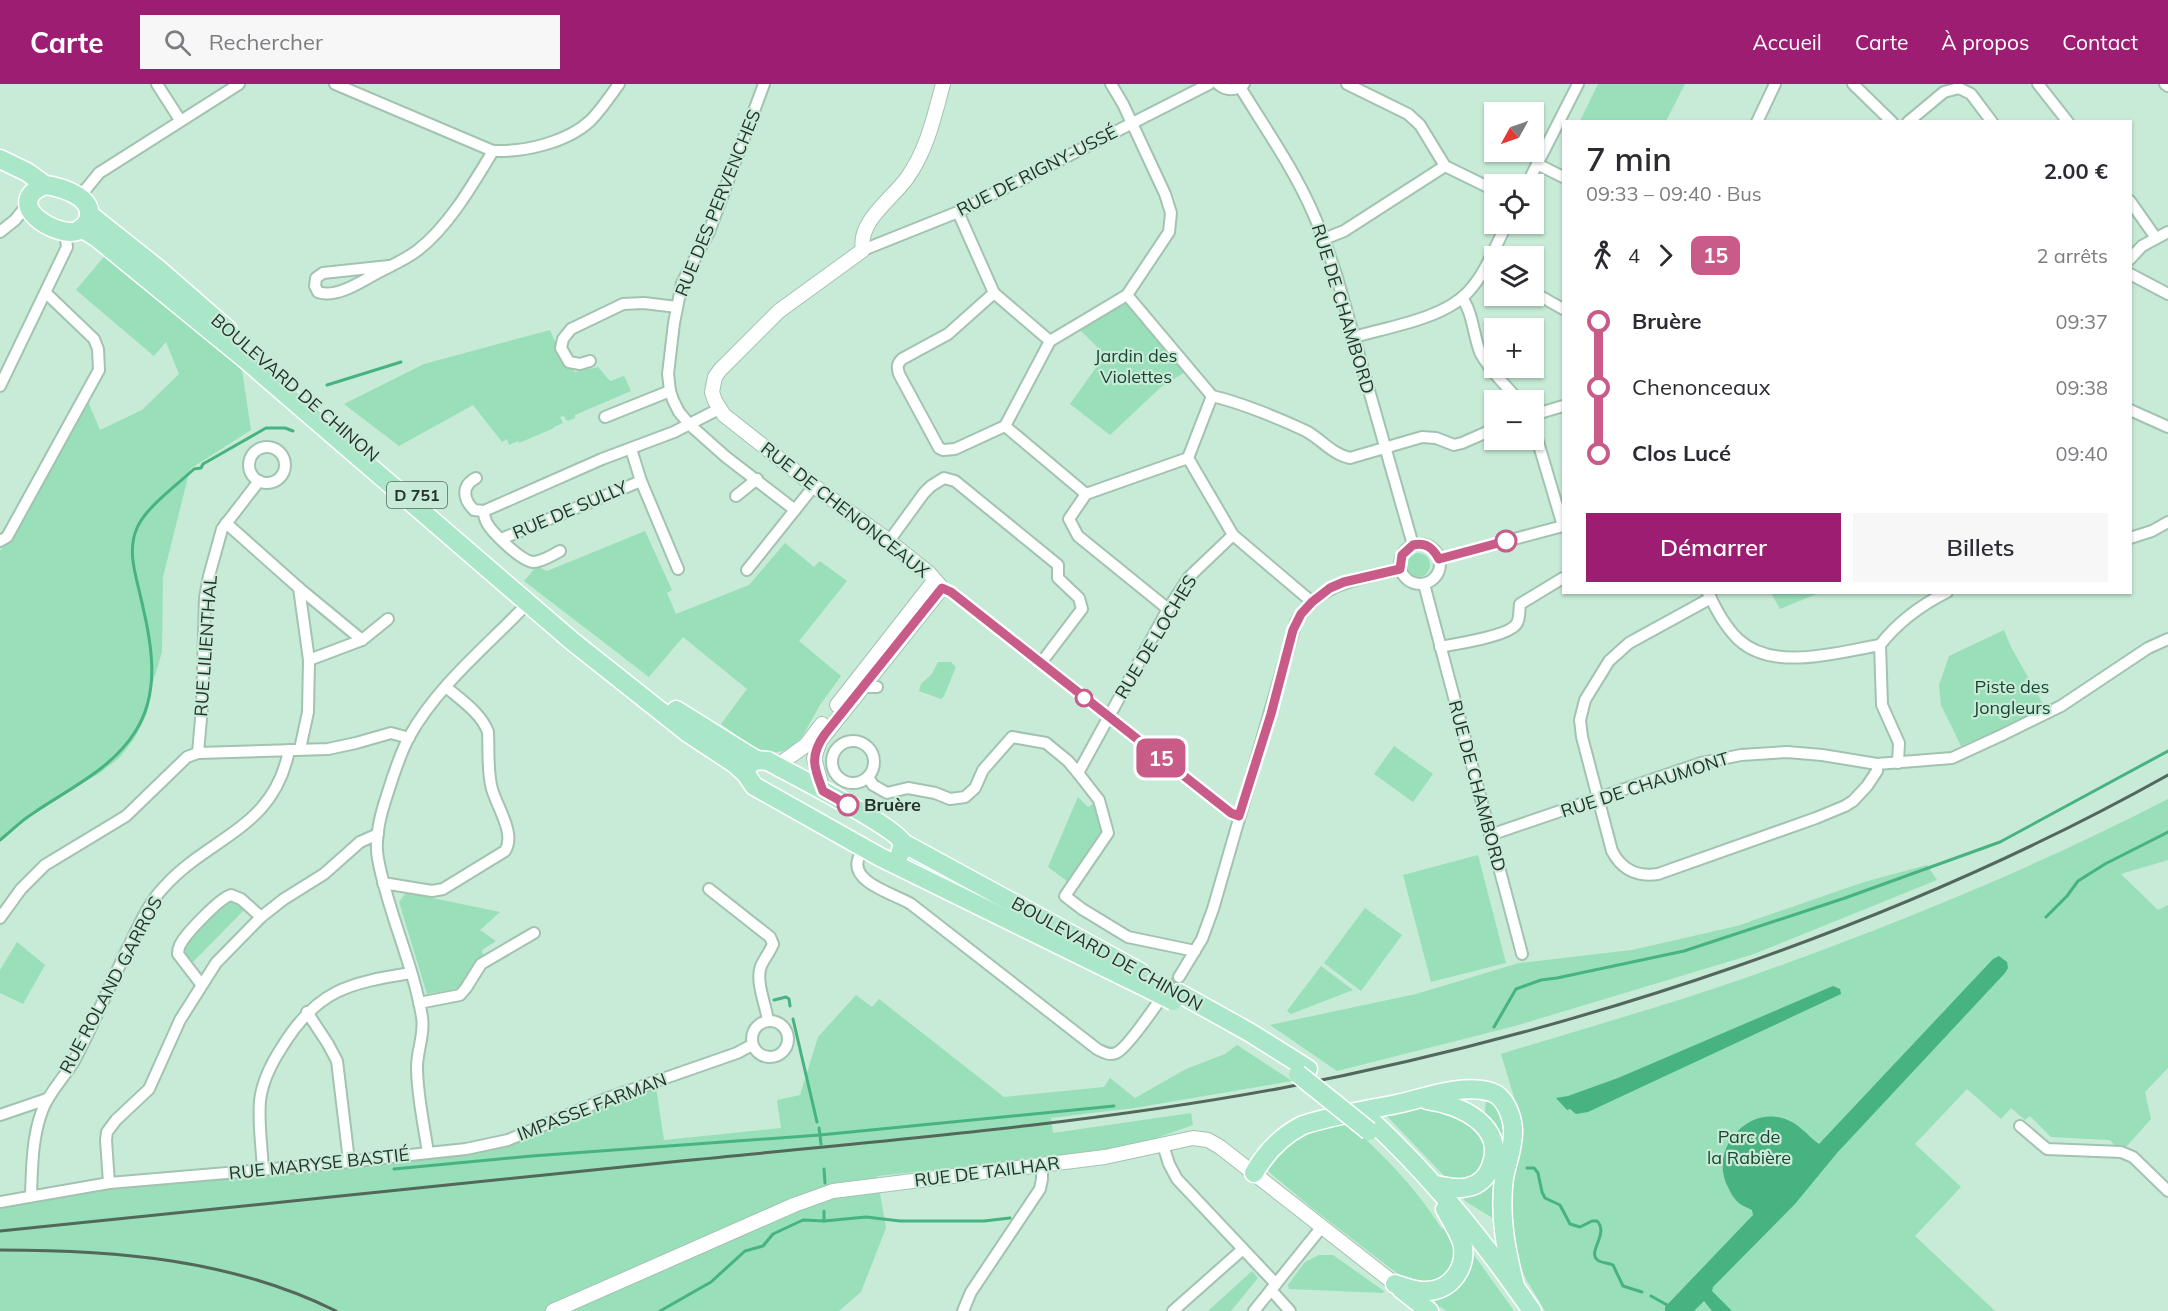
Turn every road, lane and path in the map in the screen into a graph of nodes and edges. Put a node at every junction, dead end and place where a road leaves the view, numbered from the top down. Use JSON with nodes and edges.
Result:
{"nodes":[{"id":1,"x":157,"y":84,"type":"edge"},
{"id":2,"x":239,"y":84,"type":"edge"},
{"id":3,"x":335,"y":84,"type":"edge"},
{"id":4,"x":620,"y":84,"type":"edge"},
{"id":5,"x":764,"y":84,"type":"edge"},
{"id":6,"x":943,"y":84,"type":"edge"},
{"id":7,"x":1111,"y":84,"type":"edge"},
{"id":8,"x":1209,"y":84,"type":"edge"},
{"id":9,"x":1218,"y":84,"type":"edge"},
{"id":10,"x":1347,"y":84,"type":"edge"},
{"id":11,"x":1578,"y":84,"type":"edge"},
{"id":12,"x":1853,"y":84,"type":"edge"},
{"id":13,"x":2038,"y":84,"type":"edge"},
{"id":14,"x":1774,"y":85,"type":"edge"},
{"id":15,"x":1242,"y":86,"type":"edge"},
{"id":16,"x":180,"y":120,"type":"junction"},
{"id":17,"x":1758,"y":120,"type":"edge"},
{"id":18,"x":1890,"y":120,"type":"edge"},
{"id":19,"x":1910,"y":120,"type":"edge"},
{"id":20,"x":1990,"y":120,"type":"edge"},
{"id":21,"x":2066,"y":120,"type":"edge"},
{"id":22,"x":1132,"y":122,"type":"junction"},
{"id":23,"x":493,"y":151,"type":"junction"},
{"id":24,"x":0,"y":159,"type":"edge"},
{"id":25,"x":1538,"y":164,"type":"junction"},
{"id":26,"x":1446,"y":166,"type":"junction"},
{"id":27,"x":0,"y":171,"type":"edge"},
{"id":28,"x":1532,"y":174,"type":"edge"},
{"id":29,"x":1562,"y":176,"type":"edge"},
{"id":30,"x":1484,"y":185,"type":"edge"},
{"id":31,"x":35,"y":194,"type":"junction"},
{"id":32,"x":75,"y":194,"type":"junction"},
{"id":33,"x":2132,"y":204,"type":"edge"},
{"id":34,"x":958,"y":212,"type":"junction"},
{"id":35,"x":15,"y":220,"type":"junction"},
{"id":36,"x":39,"y":221,"type":"junction"},
{"id":37,"x":78,"y":225,"type":"junction"},
{"id":38,"x":0,"y":232,"type":"edge"},
{"id":39,"x":2168,"y":232,"type":"edge"},
{"id":40,"x":2156,"y":238,"type":"junction"},
{"id":41,"x":1324,"y":239,"type":"junction"},
{"id":42,"x":863,"y":250,"type":"junction"},
{"id":43,"x":2132,"y":256,"type":"edge"},
{"id":44,"x":389,"y":266,"type":"junction"},
{"id":45,"x":1484,"y":275,"type":"edge"},
{"id":46,"x":2132,"y":275,"type":"edge"},
{"id":47,"x":46,"y":293,"type":"junction"},
{"id":48,"x":994,"y":293,"type":"junction"},
{"id":49,"x":2168,"y":294,"type":"edge"},
{"id":50,"x":1126,"y":295,"type":"junction"},
{"id":51,"x":1462,"y":298,"type":"junction"},
{"id":52,"x":1544,"y":298,"type":"edge"},
{"id":53,"x":677,"y":307,"type":"junction"},
{"id":54,"x":1562,"y":308,"type":"edge"},
{"id":55,"x":1354,"y":337,"type":"junction"},
{"id":56,"x":1050,"y":341,"type":"junction"},
{"id":57,"x":737,"y":355,"type":"junction"},
{"id":58,"x":590,"y":361,"type":"dead end"},
{"id":59,"x":0,"y":386,"type":"edge"},
{"id":60,"x":1510,"y":390,"type":"edge"},
{"id":61,"x":670,"y":391,"type":"junction"},
{"id":62,"x":1212,"y":396,"type":"junction"},
{"id":63,"x":1562,"y":406,"type":"edge"},
{"id":64,"x":719,"y":409,"type":"junction"},
{"id":65,"x":2132,"y":411,"type":"edge"},
{"id":66,"x":1544,"y":412,"type":"edge"},
{"id":67,"x":604,"y":417,"type":"dead end"},
{"id":68,"x":735,"y":423,"type":"junction"},
{"id":69,"x":690,"y":425,"type":"junction"},
{"id":70,"x":1005,"y":426,"type":"junction"},
{"id":71,"x":2168,"y":427,"type":"edge"},
{"id":72,"x":1484,"y":434,"type":"edge"},
{"id":73,"x":1385,"y":447,"type":"junction"},
{"id":74,"x":631,"y":449,"type":"junction"},
{"id":75,"x":1540,"y":450,"type":"edge"},
{"id":76,"x":1188,"y":458,"type":"junction"},
{"id":77,"x":476,"y":478,"type":"dead end"},
{"id":78,"x":757,"y":479,"type":"junction"},
{"id":79,"x":259,"y":481,"type":"dead end"},
{"id":80,"x":640,"y":481,"type":"junction"},
{"id":81,"x":814,"y":486,"type":"junction"},
{"id":82,"x":1086,"y":494,"type":"junction"},
{"id":83,"x":736,"y":496,"type":"dead end"},
{"id":84,"x":795,"y":510,"type":"junction"},
{"id":85,"x":484,"y":511,"type":"junction"},
{"id":86,"x":2168,"y":522,"type":"edge"},
{"id":87,"x":226,"y":523,"type":"junction"},
{"id":88,"x":1562,"y":523,"type":"edge"},
{"id":89,"x":1562,"y":526,"type":"edge"},
{"id":90,"x":1233,"y":535,"type":"junction"},
{"id":91,"x":2132,"y":537,"type":"edge"},
{"id":92,"x":501,"y":539,"type":"junction"},
{"id":93,"x":0,"y":541,"type":"edge"},
{"id":94,"x":889,"y":541,"type":"junction"},
{"id":95,"x":1413,"y":545,"type":"junction"},
{"id":96,"x":560,"y":551,"type":"dead end"},
{"id":97,"x":1439,"y":559,"type":"junction"},
{"id":98,"x":678,"y":569,"type":"dead end"},
{"id":99,"x":1400,"y":569,"type":"junction"},
{"id":100,"x":747,"y":570,"type":"dead end"},
{"id":101,"x":1562,"y":579,"type":"edge"},
{"id":102,"x":1424,"y":584,"type":"junction"},
{"id":103,"x":938,"y":585,"type":"junction"},
{"id":104,"x":299,"y":588,"type":"junction"},
{"id":105,"x":1944,"y":594,"type":"edge"},
{"id":106,"x":1709,"y":595,"type":"edge"},
{"id":107,"x":1312,"y":602,"type":"junction"},
{"id":108,"x":527,"y":604,"type":"junction"},
{"id":109,"x":1168,"y":609,"type":"junction"},
{"id":110,"x":388,"y":619,"type":"dead end"},
{"id":111,"x":2168,"y":639,"type":"edge"},
{"id":112,"x":362,"y":640,"type":"junction"},
{"id":113,"x":1880,"y":645,"type":"junction"},
{"id":114,"x":1440,"y":647,"type":"junction"},
{"id":115,"x":309,"y":660,"type":"junction"},
{"id":116,"x":1041,"y":663,"type":"junction"},
{"id":117,"x":446,"y":687,"type":"junction"},
{"id":118,"x":1108,"y":716,"type":"junction"},
{"id":119,"x":409,"y":738,"type":"junction"},
{"id":120,"x":294,"y":750,"type":"junction"},
{"id":121,"x":198,"y":753,"type":"junction"},
{"id":122,"x":1898,"y":763,"type":"junction"},
{"id":123,"x":1878,"y":764,"type":"junction"},
{"id":124,"x":777,"y":766,"type":"junction"},
{"id":125,"x":751,"y":767,"type":"junction"},
{"id":126,"x":1078,"y":773,"type":"junction"},
{"id":127,"x":868,"y":777,"type":"dead end"},
{"id":128,"x":823,"y":791,"type":"junction"},
{"id":129,"x":1598,"y":799,"type":"junction"},
{"id":130,"x":1239,"y":816,"type":"junction"},
{"id":131,"x":378,"y":834,"type":"junction"},
{"id":132,"x":1490,"y":835,"type":"junction"},
{"id":133,"x":903,"y":843,"type":"junction"},
{"id":134,"x":865,"y":848,"type":"junction"},
{"id":135,"x":888,"y":860,"type":"junction"},
{"id":136,"x":383,"y":883,"type":"junction"},
{"id":137,"x":709,"y":889,"type":"dead end"},
{"id":138,"x":261,"y":917,"type":"junction"},
{"id":139,"x":0,"y":918,"type":"edge"},
{"id":140,"x":534,"y":933,"type":"dead end"},
{"id":141,"x":1195,"y":951,"type":"junction"},
{"id":142,"x":1522,"y":954,"type":"dead end"},
{"id":143,"x":411,"y":973,"type":"junction"},
{"id":144,"x":201,"y":984,"type":"junction"},
{"id":145,"x":1166,"y":991,"type":"junction"},
{"id":146,"x":419,"y":1003,"type":"junction"},
{"id":147,"x":307,"y":1012,"type":"junction"},
{"id":148,"x":768,"y":1021,"type":"junction"},
{"id":149,"x":752,"y":1045,"type":"junction"},
{"id":150,"x":1483,"y":1091,"type":"junction"},
{"id":151,"x":47,"y":1099,"type":"junction"},
{"id":152,"x":1417,"y":1099,"type":"junction"},
{"id":153,"x":0,"y":1115,"type":"edge"},
{"id":154,"x":1480,"y":1121,"type":"junction"},
{"id":155,"x":2020,"y":1126,"type":"dead end"},
{"id":156,"x":1373,"y":1128,"type":"junction"},
{"id":157,"x":1163,"y":1145,"type":"junction"},
{"id":158,"x":428,"y":1153,"type":"junction"},
{"id":159,"x":349,"y":1161,"type":"junction"},
{"id":160,"x":1042,"y":1166,"type":"junction"},
{"id":161,"x":263,"y":1170,"type":"junction"},
{"id":162,"x":1254,"y":1173,"type":"junction"},
{"id":163,"x":109,"y":1183,"type":"junction"},
{"id":164,"x":1436,"y":1185,"type":"junction"},
{"id":165,"x":2168,"y":1191,"type":"edge"},
{"id":166,"x":31,"y":1196,"type":"junction"},
{"id":167,"x":0,"y":1202,"type":"edge"},
{"id":168,"x":1445,"y":1209,"type":"junction"},
{"id":169,"x":1321,"y":1228,"type":"junction"},
{"id":170,"x":1243,"y":1249,"type":"junction"},
{"id":171,"x":1395,"y":1284,"type":"junction"},
{"id":172,"x":1515,"y":1286,"type":"junction"},
{"id":173,"x":1273,"y":1287,"type":"junction"},
{"id":174,"x":553,"y":1311,"type":"edge"},
{"id":175,"x":963,"y":1311,"type":"edge"},
{"id":176,"x":1173,"y":1311,"type":"edge"},
{"id":177,"x":1254,"y":1311,"type":"edge"},
{"id":178,"x":1290,"y":1311,"type":"edge"},
{"id":179,"x":1429,"y":1311,"type":"edge"},
{"id":180,"x":1521,"y":1311,"type":"edge"},
{"id":181,"x":1532,"y":1311,"type":"edge"}],
"edges":[{"from":1,"to":16,"type":"street"},
{"from":2,"to":16,"type":"street"},
{"from":3,"to":23,"type":"street"},
{"from":4,"to":23,"type":"street"},
{"from":5,"to":53,"type":"street","name":"RUE DES PERVENCHES"},
{"from":6,"to":42,"type":"street"},
{"from":7,"to":22,"type":"street"},
{"from":8,"to":22,"type":"street","name":"RUE DE RIGNY-USSÉ"},
{"from":9,"to":15,"type":"street"},
{"from":10,"to":26,"type":"street"},
{"from":11,"to":25,"type":"street"},
{"from":12,"to":18,"type":"street"},
{"from":13,"to":21,"type":"street"},
{"from":14,"to":17,"type":"street"},
{"from":15,"to":41,"type":"street","name":"RUE DE CHAMBORD"},
{"from":16,"to":32,"type":"street"},
{"from":19,"to":20,"type":"street"},
{"from":22,"to":34,"type":"street","name":"RUE DE RIGNY-USSÉ"},
{"from":22,"to":50,"type":"street"},
{"from":23,"to":44,"type":"street"},
{"from":24,"to":31,"type":"main road"},
{"from":25,"to":28,"type":"street"},
{"from":25,"to":29,"type":"street"},
{"from":26,"to":30,"type":"street"},
{"from":26,"to":41,"type":"street"},
{"from":27,"to":31,"type":"main road"},
{"from":31,"to":32,"type":"main road"},
{"from":31,"to":35,"type":"street"},
{"from":31,"to":36,"type":"main road"},
{"from":32,"to":37,"type":"main road"},
{"from":33,"to":40,"type":"street"},
{"from":34,"to":42,"type":"street","name":"RUE DE RIGNY-USSÉ"},
{"from":34,"to":48,"type":"street"},
{"from":35,"to":36,"type":"street"},
{"from":35,"to":38,"type":"street"},
{"from":36,"to":37,"type":"main road"},
{"from":37,"to":47,"type":"street"},
{"from":37,"to":108,"type":"main road","name":"BOULEVARD DE CHINON","number":"D 751"},
{"from":37,"to":125,"type":"main road","name":"BOULEVARD DE CHINON","number":"D 751"},
{"from":39,"to":40,"type":"street"},
{"from":40,"to":43,"type":"street"},
{"from":41,"to":55,"type":"street","name":"RUE DE CHAMBORD"},
{"from":42,"to":57,"type":"street"},
{"from":44,"to":44,"type":"street"},
{"from":45,"to":51,"type":"street"},
{"from":46,"to":49,"type":"street"},
{"from":47,"to":59,"type":"street"},
{"from":47,"to":93,"type":"street"},
{"from":48,"to":56,"type":"street"},
{"from":48,"to":70,"type":"street"},
{"from":50,"to":56,"type":"street"},
{"from":50,"to":62,"type":"street"},
{"from":51,"to":55,"type":"street"},
{"from":51,"to":60,"type":"street"},
{"from":52,"to":54,"type":"street"},
{"from":53,"to":58,"type":"street"},
{"from":53,"to":61,"type":"street","name":"RUE DES PERVENCHES"},
{"from":55,"to":73,"type":"street","name":"RUE DE CHAMBORD"},
{"from":56,"to":70,"type":"street"},
{"from":57,"to":64,"type":"street"},
{"from":57,"to":68,"type":"street"},
{"from":61,"to":67,"type":"street"},
{"from":61,"to":69,"type":"street","name":"RUE DES PERVENCHES"},
{"from":62,"to":73,"type":"street"},
{"from":62,"to":76,"type":"street"},
{"from":63,"to":66,"type":"street"},
{"from":64,"to":68,"type":"street","name":"RUE DE CHENONCEAUX"},
{"from":64,"to":69,"type":"street","name":"RUE DE SULLY"},
{"from":65,"to":71,"type":"street"},
{"from":68,"to":81,"type":"street","name":"RUE DE CHENONCEAUX"},
{"from":69,"to":74,"type":"street","name":"RUE DE SULLY"},
{"from":69,"to":78,"type":"street","name":"RUE DES PERVENCHES"},
{"from":70,"to":82,"type":"street"},
{"from":72,"to":73,"type":"street"},
{"from":73,"to":95,"type":"street","name":"RUE DE CHAMBORD"},
{"from":74,"to":80,"type":"street","name":"RUE DE SULLY"},
{"from":74,"to":85,"type":"street","name":"RUE DE SULLY"},
{"from":75,"to":88,"type":"street"},
{"from":76,"to":82,"type":"street"},
{"from":76,"to":90,"type":"street"},
{"from":77,"to":85,"type":"street","name":"RUE DE SULLY"},
{"from":78,"to":83,"type":"street"},
{"from":78,"to":84,"type":"street","name":"RUE DES PERVENCHES"},
{"from":79,"to":87,"type":"street","name":"RUE LILIENTHAL"},
{"from":80,"to":92,"type":"street","name":"RUE DE SULLY"},
{"from":80,"to":98,"type":"street"},
{"from":81,"to":84,"type":"street"},
{"from":81,"to":94,"type":"street","name":"RUE DE CHENONCEAUX"},
{"from":82,"to":109,"type":"street"},
{"from":84,"to":100,"type":"street"},
{"from":85,"to":92,"type":"street","name":"RUE DE SULLY"},
{"from":86,"to":91,"type":"street"},
{"from":87,"to":104,"type":"street"},
{"from":87,"to":121,"type":"street","name":"RUE LILIENTHAL"},
{"from":89,"to":97,"type":"street"},
{"from":90,"to":107,"type":"street"},
{"from":90,"to":109,"type":"street","name":"RUE DE LOCHES"},
{"from":92,"to":96,"type":"street","name":"RUE DE SULLY"},
{"from":94,"to":103,"type":"street","name":"RUE DE CHENONCEAUX"},
{"from":94,"to":116,"type":"street"},
{"from":95,"to":97,"type":"street"},
{"from":95,"to":99,"type":"street"},
{"from":97,"to":102,"type":"street"},
{"from":99,"to":102,"type":"street"},
{"from":99,"to":107,"type":"street"},
{"from":101,"to":114,"type":"street"},
{"from":102,"to":114,"type":"street","name":"RUE DE CHAMBORD"},
{"from":103,"to":116,"type":"street","name":"RUE DE CHENONCEAUX"},
{"from":103,"to":124,"type":"street"},
{"from":103,"to":128,"type":"street"},
{"from":104,"to":112,"type":"street"},
{"from":104,"to":115,"type":"street","name":"RUE ROLAND GARROS"},
{"from":105,"to":113,"type":"street"},
{"from":106,"to":113,"type":"street"},
{"from":106,"to":129,"type":"street"},
{"from":107,"to":130,"type":"street"},
{"from":108,"to":117,"type":"street","name":"RUE MARYSE BASTIÉ"},
{"from":108,"to":125,"type":"main road","name":"BOULEVARD DE CHINON","number":"D 751"},
{"from":109,"to":118,"type":"street","name":"RUE DE LOCHES"},
{"from":110,"to":112,"type":"street"},
{"from":111,"to":122,"type":"street","name":"RUE DE CHAUMONT"},
{"from":112,"to":115,"type":"street"},
{"from":113,"to":122,"type":"street"},
{"from":114,"to":132,"type":"street","name":"RUE DE CHAMBORD"},
{"from":115,"to":120,"type":"street","name":"RUE ROLAND GARROS"},
{"from":116,"to":118,"type":"street","name":"RUE DE CHENONCEAUX"},
{"from":117,"to":119,"type":"street","name":"RUE MARYSE BASTIÉ"},
{"from":117,"to":136,"type":"street"},
{"from":118,"to":126,"type":"street","name":"RUE DE LOCHES"},
{"from":118,"to":130,"type":"street","name":"RUE DE CHENONCEAUX"},
{"from":119,"to":120,"type":"street"},
{"from":119,"to":131,"type":"street","name":"RUE MARYSE BASTIÉ"},
{"from":120,"to":121,"type":"street"},
{"from":120,"to":151,"type":"street","name":"RUE ROLAND GARROS"},
{"from":121,"to":139,"type":"street"},
{"from":122,"to":123,"type":"street","name":"RUE DE CHAUMONT"},
{"from":123,"to":129,"type":"street","name":"RUE DE CHAUMONT"},
{"from":123,"to":129,"type":"street"},
{"from":124,"to":125,"type":"main road","name":"BOULEVARD DE CHINON"},
{"from":124,"to":128,"type":"main road","name":"BOULEVARD DE CHINON"},
{"from":125,"to":134,"type":"main road","name":"BOULEVARD DE CHINON"},
{"from":126,"to":127,"type":"street"},
{"from":126,"to":141,"type":"street"},
{"from":128,"to":133,"type":"main road","name":"BOULEVARD DE CHINON"},
{"from":129,"to":132,"type":"street","name":"RUE DE CHAUMONT"},
{"from":130,"to":141,"type":"street"},
{"from":131,"to":136,"type":"street","name":"RUE MARYSE BASTIÉ"},
{"from":131,"to":138,"type":"street"},
{"from":132,"to":142,"type":"street","name":"RUE DE CHAMBORD"},
{"from":133,"to":135,"type":"main road"},
{"from":133,"to":145,"type":"main road","name":"BOULEVARD DE CHINON"},
{"from":134,"to":135,"type":"main road","name":"BOULEVARD DE CHINON"},
{"from":134,"to":145,"type":"street","name":"BOULEVARD DE CHINON"},
{"from":135,"to":145,"type":"main road","name":"BOULEVARD DE CHINON"},
{"from":136,"to":143,"type":"street","name":"RUE MARYSE BASTIÉ"},
{"from":137,"to":148,"type":"street"},
{"from":138,"to":144,"type":"street"},
{"from":138,"to":144,"type":"street"},
{"from":140,"to":146,"type":"street"},
{"from":141,"to":145,"type":"street"},
{"from":143,"to":146,"type":"street","name":"RUE MARYSE BASTIÉ"},
{"from":143,"to":147,"type":"street"},
{"from":144,"to":163,"type":"street"},
{"from":145,"to":156,"type":"main road","name":"BOULEVARD DE CHINON","bridge":true},
{"from":146,"to":158,"type":"street","name":"RUE MARYSE BASTIÉ"},
{"from":147,"to":159,"type":"street"},
{"from":147,"to":161,"type":"street"},
{"from":148,"to":149,"type":"street"},
{"from":148,"to":149,"type":"street"},
{"from":149,"to":158,"type":"street","name":"IMPASSE FARMAN"},
{"from":150,"to":152,"type":"main road"},
{"from":150,"to":154,"type":"main road"},
{"from":150,"to":172,"type":"main road"},
{"from":151,"to":153,"type":"street"},
{"from":151,"to":166,"type":"street","name":"RUE ROLAND GARROS"},
{"from":152,"to":154,"type":"main road"},
{"from":152,"to":162,"type":"main road"},
{"from":154,"to":164,"type":"main road"},
{"from":155,"to":165,"type":"street"},
{"from":156,"to":164,"type":"main road"},
{"from":156,"to":168,"type":"main road"},
{"from":157,"to":160,"type":"street","name":"RUE DE TAILHAR"},
{"from":157,"to":162,"type":"street","name":"RUE DE TAILHAR"},
{"from":157,"to":170,"type":"street"},
{"from":158,"to":159,"type":"street","name":"RUE MARYSE BASTIÉ"},
{"from":159,"to":161,"type":"street","name":"RUE MARYSE BASTIÉ"},
{"from":160,"to":174,"type":"street","name":"RUE DE TAILHAR"},
{"from":160,"to":175,"type":"street"},
{"from":161,"to":163,"type":"street","name":"RUE MARYSE BASTIÉ"},
{"from":162,"to":169,"type":"street","name":"RUE DE TAILHAR"},
{"from":163,"to":166,"type":"street","name":"RUE MARYSE BASTIÉ"},
{"from":164,"to":172,"type":"main road"},
{"from":166,"to":167,"type":"street","name":"RUE MARYSE BASTIÉ"},
{"from":168,"to":171,"type":"main road"},
{"from":168,"to":180,"type":"main road"},
{"from":169,"to":171,"type":"street","name":"RUE DE TAILHAR"},
{"from":169,"to":173,"type":"street"},
{"from":170,"to":173,"type":"street"},
{"from":170,"to":176,"type":"street"},
{"from":171,"to":179,"type":"main road"},
{"from":172,"to":181,"type":"main road"},
{"from":173,"to":177,"type":"street"},
{"from":173,"to":178,"type":"street"}]}
